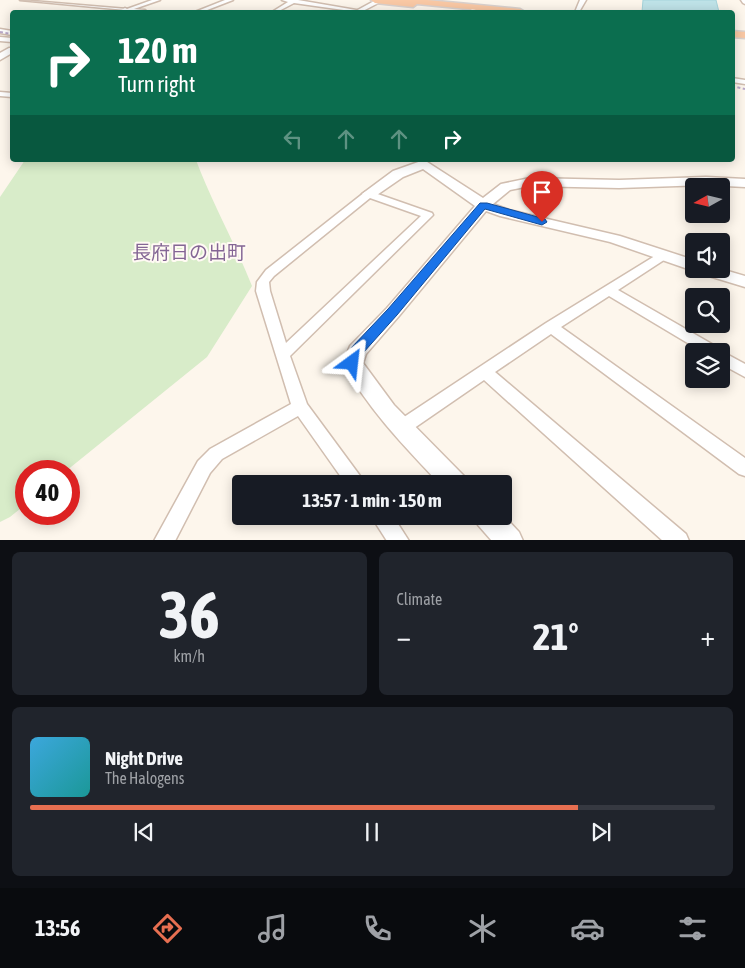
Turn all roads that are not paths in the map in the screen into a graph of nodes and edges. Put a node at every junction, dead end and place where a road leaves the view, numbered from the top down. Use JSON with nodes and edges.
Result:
{"nodes":[{"id":1,"x":23,"y":0,"type":"edge"},
{"id":2,"x":106,"y":0,"type":"edge"},
{"id":3,"x":157,"y":0,"type":"edge"},
{"id":4,"x":230,"y":0,"type":"edge"},
{"id":5,"x":290,"y":0,"type":"edge"},
{"id":6,"x":375,"y":0,"type":"edge"},
{"id":7,"x":381,"y":0,"type":"edge"},
{"id":8,"x":401,"y":0,"type":"edge"},
{"id":9,"x":91,"y":7,"type":"junction"},
{"id":10,"x":84,"y":10,"type":"edge"},
{"id":11,"x":115,"y":10,"type":"edge"},
{"id":12,"x":126,"y":10,"type":"edge"},
{"id":13,"x":203,"y":10,"type":"edge"},
{"id":14,"x":277,"y":10,"type":"edge"},
{"id":15,"x":347,"y":10,"type":"edge"},
{"id":16,"x":362,"y":10,"type":"edge"},
{"id":17,"x":464,"y":10,"type":"edge"},
{"id":18,"x":500,"y":10,"type":"edge"},
{"id":19,"x":420,"y":162,"type":"edge"},
{"id":20,"x":745,"y":184,"type":"edge"},
{"id":21,"x":369,"y":194,"type":"junction"},
{"id":22,"x":483,"y":206,"type":"junction"},
{"id":23,"x":664,"y":255,"type":"junction"},
{"id":24,"x":685,"y":262,"type":"edge"},
{"id":25,"x":730,"y":277,"type":"edge"},
{"id":26,"x":745,"y":282,"type":"edge"},
{"id":27,"x":609,"y":290,"type":"junction"},
{"id":28,"x":551,"y":327,"type":"junction"},
{"id":29,"x":698,"y":343,"type":"edge"},
{"id":30,"x":282,"y":355,"type":"junction"},
{"id":31,"x":730,"y":362,"type":"edge"},
{"id":32,"x":745,"y":371,"type":"edge"},
{"id":33,"x":485,"y":372,"type":"junction"},
{"id":34,"x":300,"y":407,"type":"junction"},
{"id":35,"x":401,"y":428,"type":"junction"},
{"id":36,"x":745,"y":468,"type":"edge"},
{"id":37,"x":350,"y":475,"type":"edge"},
{"id":38,"x":447,"y":475,"type":"edge"},
{"id":39,"x":388,"y":525,"type":"edge"},
{"id":40,"x":496,"y":525,"type":"edge"},
{"id":41,"x":164,"y":540,"type":"edge"},
{"id":42,"x":399,"y":540,"type":"edge"},
{"id":43,"x":510,"y":540,"type":"edge"},
{"id":44,"x":679,"y":540,"type":"edge"}],
"edges":[{"from":1,"to":9,"type":"street"},
{"from":2,"to":9,"type":"street"},
{"from":3,"to":12,"type":"street"},
{"from":4,"to":13,"type":"street"},
{"from":5,"to":14,"type":"street"},
{"from":5,"to":15,"type":"street"},
{"from":6,"to":7,"type":"highway"},
{"from":7,"to":16,"type":"street"},
{"from":7,"to":17,"type":"highway"},
{"from":8,"to":18,"type":"highway"},
{"from":9,"to":10,"type":"street"},
{"from":9,"to":11,"type":"street"},
{"from":19,"to":21,"type":"street"},
{"from":19,"to":22,"type":"street"},
{"from":20,"to":22,"type":"street"},
{"from":21,"to":30,"type":"street"},
{"from":21,"to":30,"type":"street"},
{"from":22,"to":23,"type":"street"},
{"from":22,"to":35,"type":"street"},
{"from":23,"to":24,"type":"street"},
{"from":23,"to":27,"type":"street"},
{"from":25,"to":26,"type":"street"},
{"from":27,"to":28,"type":"street"},
{"from":27,"to":29,"type":"street"},
{"from":28,"to":33,"type":"street"},
{"from":28,"to":36,"type":"street"},
{"from":30,"to":34,"type":"street"},
{"from":31,"to":32,"type":"street"},
{"from":33,"to":35,"type":"street"},
{"from":33,"to":44,"type":"street"},
{"from":34,"to":37,"type":"street"},
{"from":34,"to":41,"type":"street"},
{"from":35,"to":38,"type":"street"},
{"from":39,"to":42,"type":"street"},
{"from":40,"to":43,"type":"street"}]}
